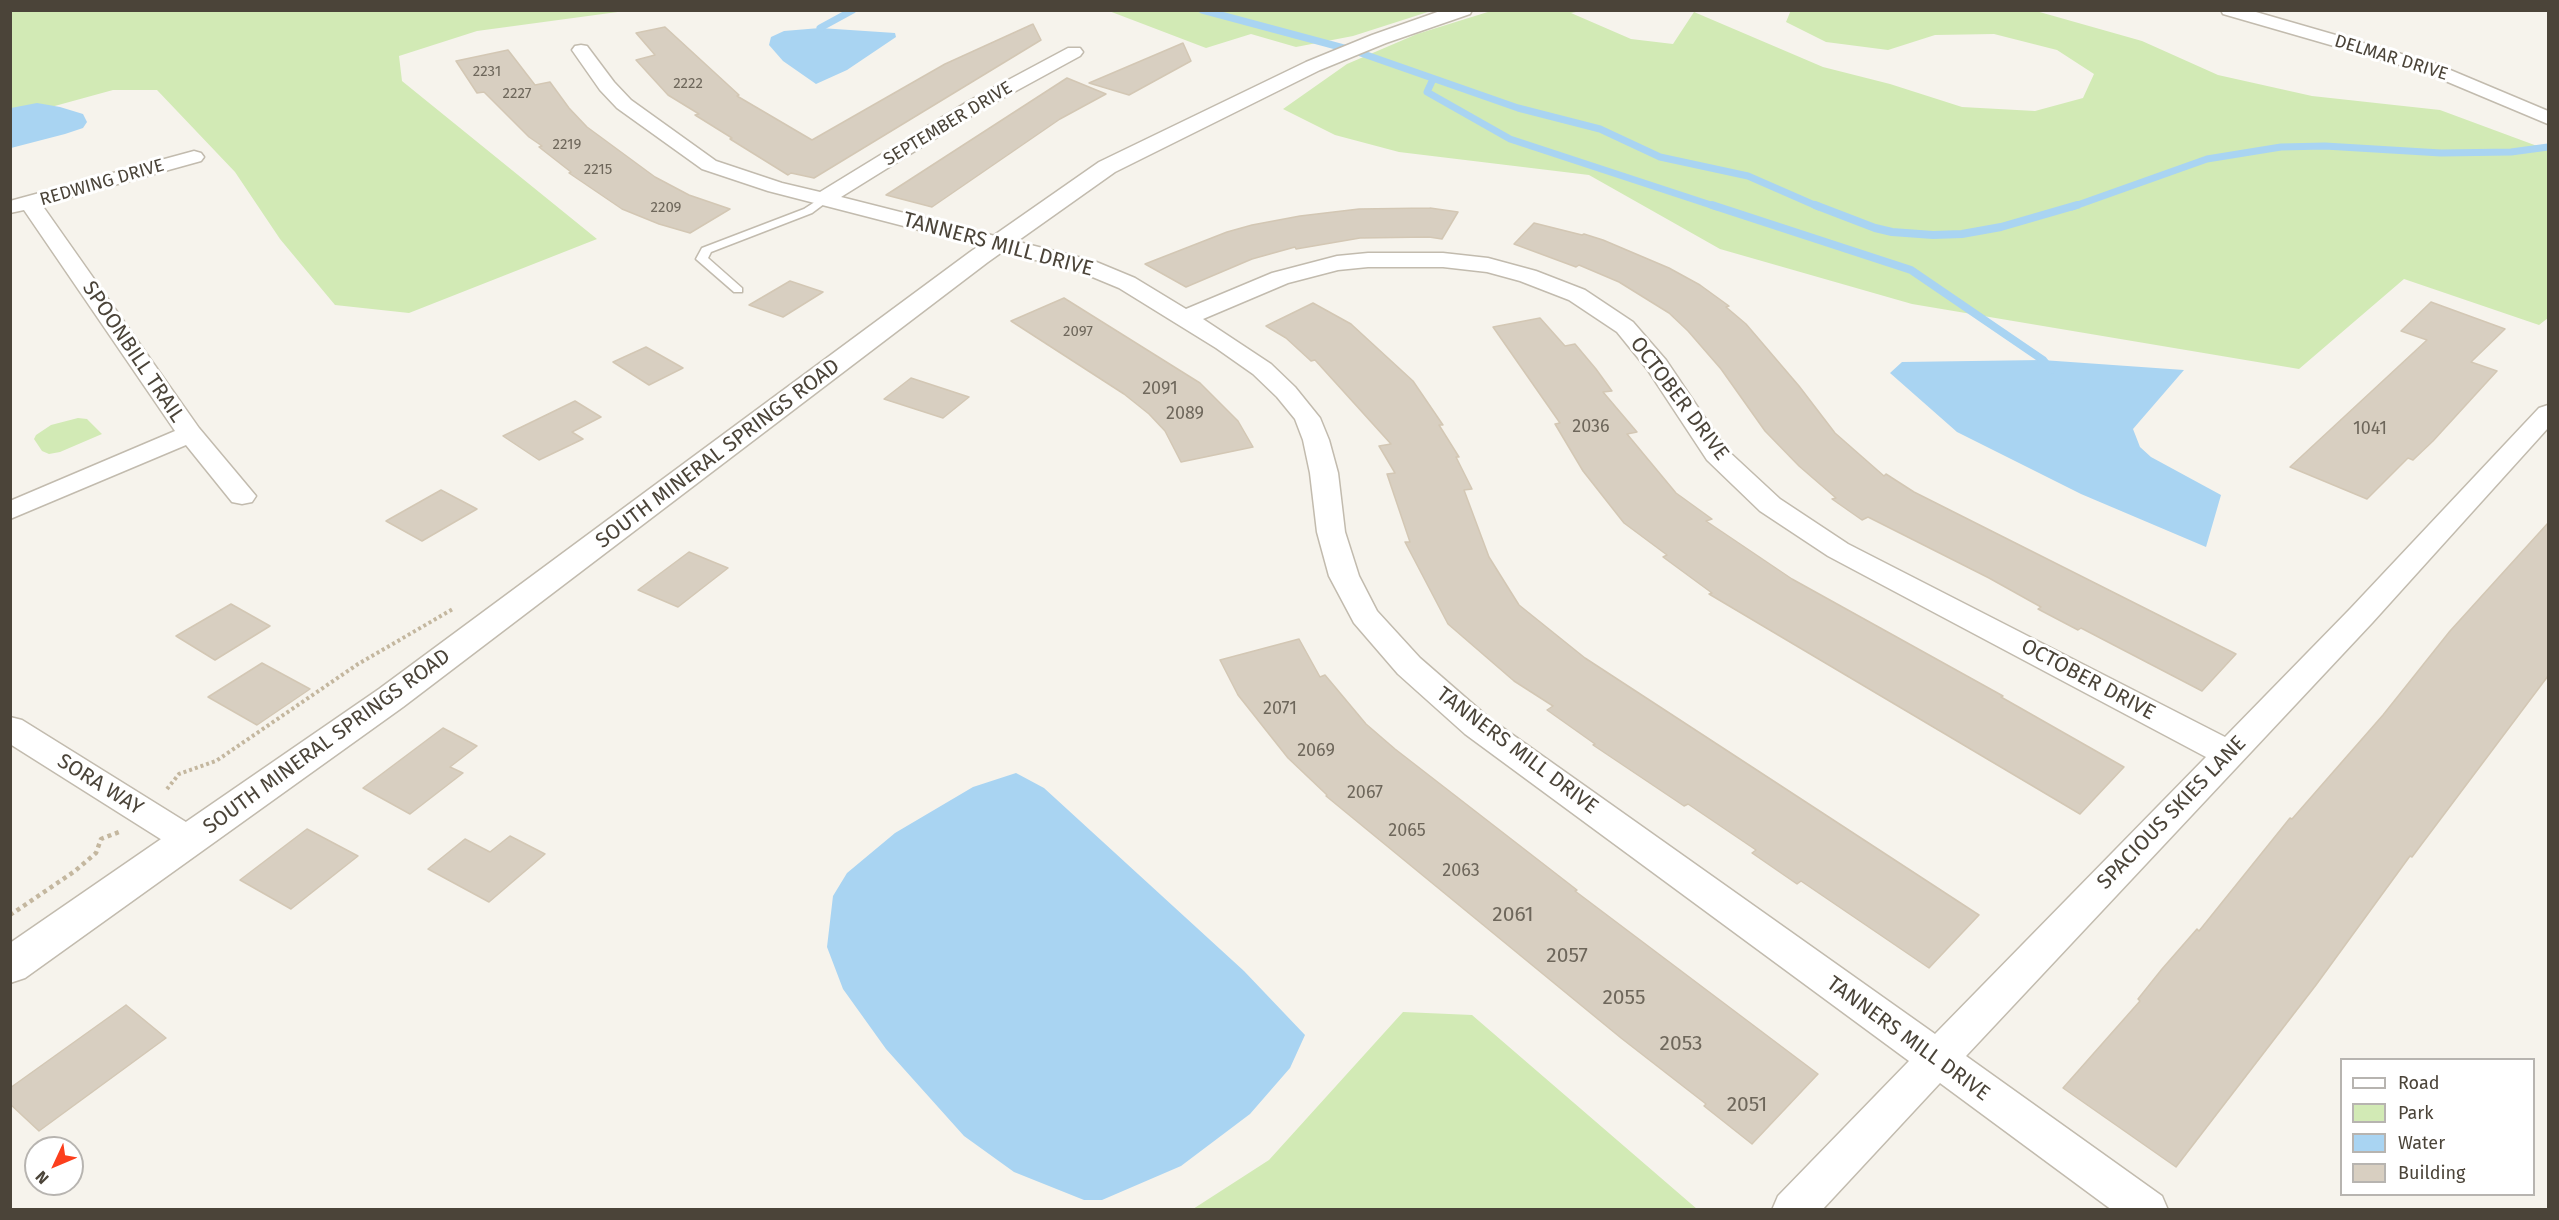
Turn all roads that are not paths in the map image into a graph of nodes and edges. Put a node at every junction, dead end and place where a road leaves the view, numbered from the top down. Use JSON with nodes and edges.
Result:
{"nodes":[{"id":1,"x":1463,"y":10,"type":"edge"},
{"id":2,"x":2229,"y":10,"type":"edge"},
{"id":3,"x":581,"y":50,"type":"dead end"},
{"id":4,"x":1074,"y":52,"type":"dead end"},
{"id":5,"x":2548,"y":118,"type":"edge"},
{"id":6,"x":195,"y":157,"type":"dead end"},
{"id":7,"x":824,"y":200,"type":"junction"},
{"id":8,"x":20,"y":206,"type":"edge"},
{"id":9,"x":999,"y":242,"type":"junction"},
{"id":10,"x":738,"y":290,"type":"dead end"},
{"id":11,"x":1185,"y":318,"type":"junction"},
{"id":12,"x":2548,"y":413,"type":"edge"},
{"id":13,"x":189,"y":434,"type":"junction"},
{"id":14,"x":242,"y":496,"type":"dead end"},
{"id":15,"x":10,"y":511,"type":"edge"},
{"id":16,"x":10,"y":728,"type":"edge"},
{"id":17,"x":2229,"y":754,"type":"junction"},
{"id":18,"x":190,"y":841,"type":"junction"},
{"id":19,"x":10,"y":966,"type":"edge"},
{"id":20,"x":1937,"y":1060,"type":"junction"},
{"id":21,"x":1793,"y":1209,"type":"edge"},
{"id":22,"x":2147,"y":1209,"type":"edge"}],
"edges":[{"from":1,"to":9,"type":"street","name":"SOUTH MINERAL SPRINGS ROAD"},
{"from":2,"to":5,"type":"street","name":"DELMAR DRIVE"},
{"from":3,"to":7,"type":"street","name":"TANNERS MILL DRIVE"},
{"from":4,"to":7,"type":"street","name":"SEPTEMBER DRIVE"},
{"from":6,"to":8,"type":"street","name":"REDWING DRIVE"},
{"from":7,"to":9,"type":"street","name":"TANNERS MILL DRIVE"},
{"from":7,"to":10,"type":"lane"},
{"from":8,"to":13,"type":"street","name":"SPOONBILL TRAIL"},
{"from":9,"to":11,"type":"street","name":"TANNERS MILL DRIVE"},
{"from":9,"to":18,"type":"street","name":"SOUTH MINERAL SPRINGS ROAD"},
{"from":11,"to":17,"type":"street","name":"OCTOBER DRIVE"},
{"from":11,"to":20,"type":"street","name":"TANNERS MILL DRIVE"},
{"from":12,"to":17,"type":"street","name":"SPACIOUS SKIES LANE"},
{"from":13,"to":14,"type":"street","name":"SPOONBILL TRAIL"},
{"from":13,"to":15,"type":"street"},
{"from":16,"to":18,"type":"street","name":"SORA WAY"},
{"from":17,"to":20,"type":"street","name":"SPACIOUS SKIES LANE"},
{"from":18,"to":19,"type":"street","name":"SOUTH MINERAL SPRINGS ROAD"},
{"from":20,"to":21,"type":"street","name":"SPACIOUS SKIES LANE"},
{"from":20,"to":22,"type":"street","name":"TANNERS MILL DRIVE"}]}
